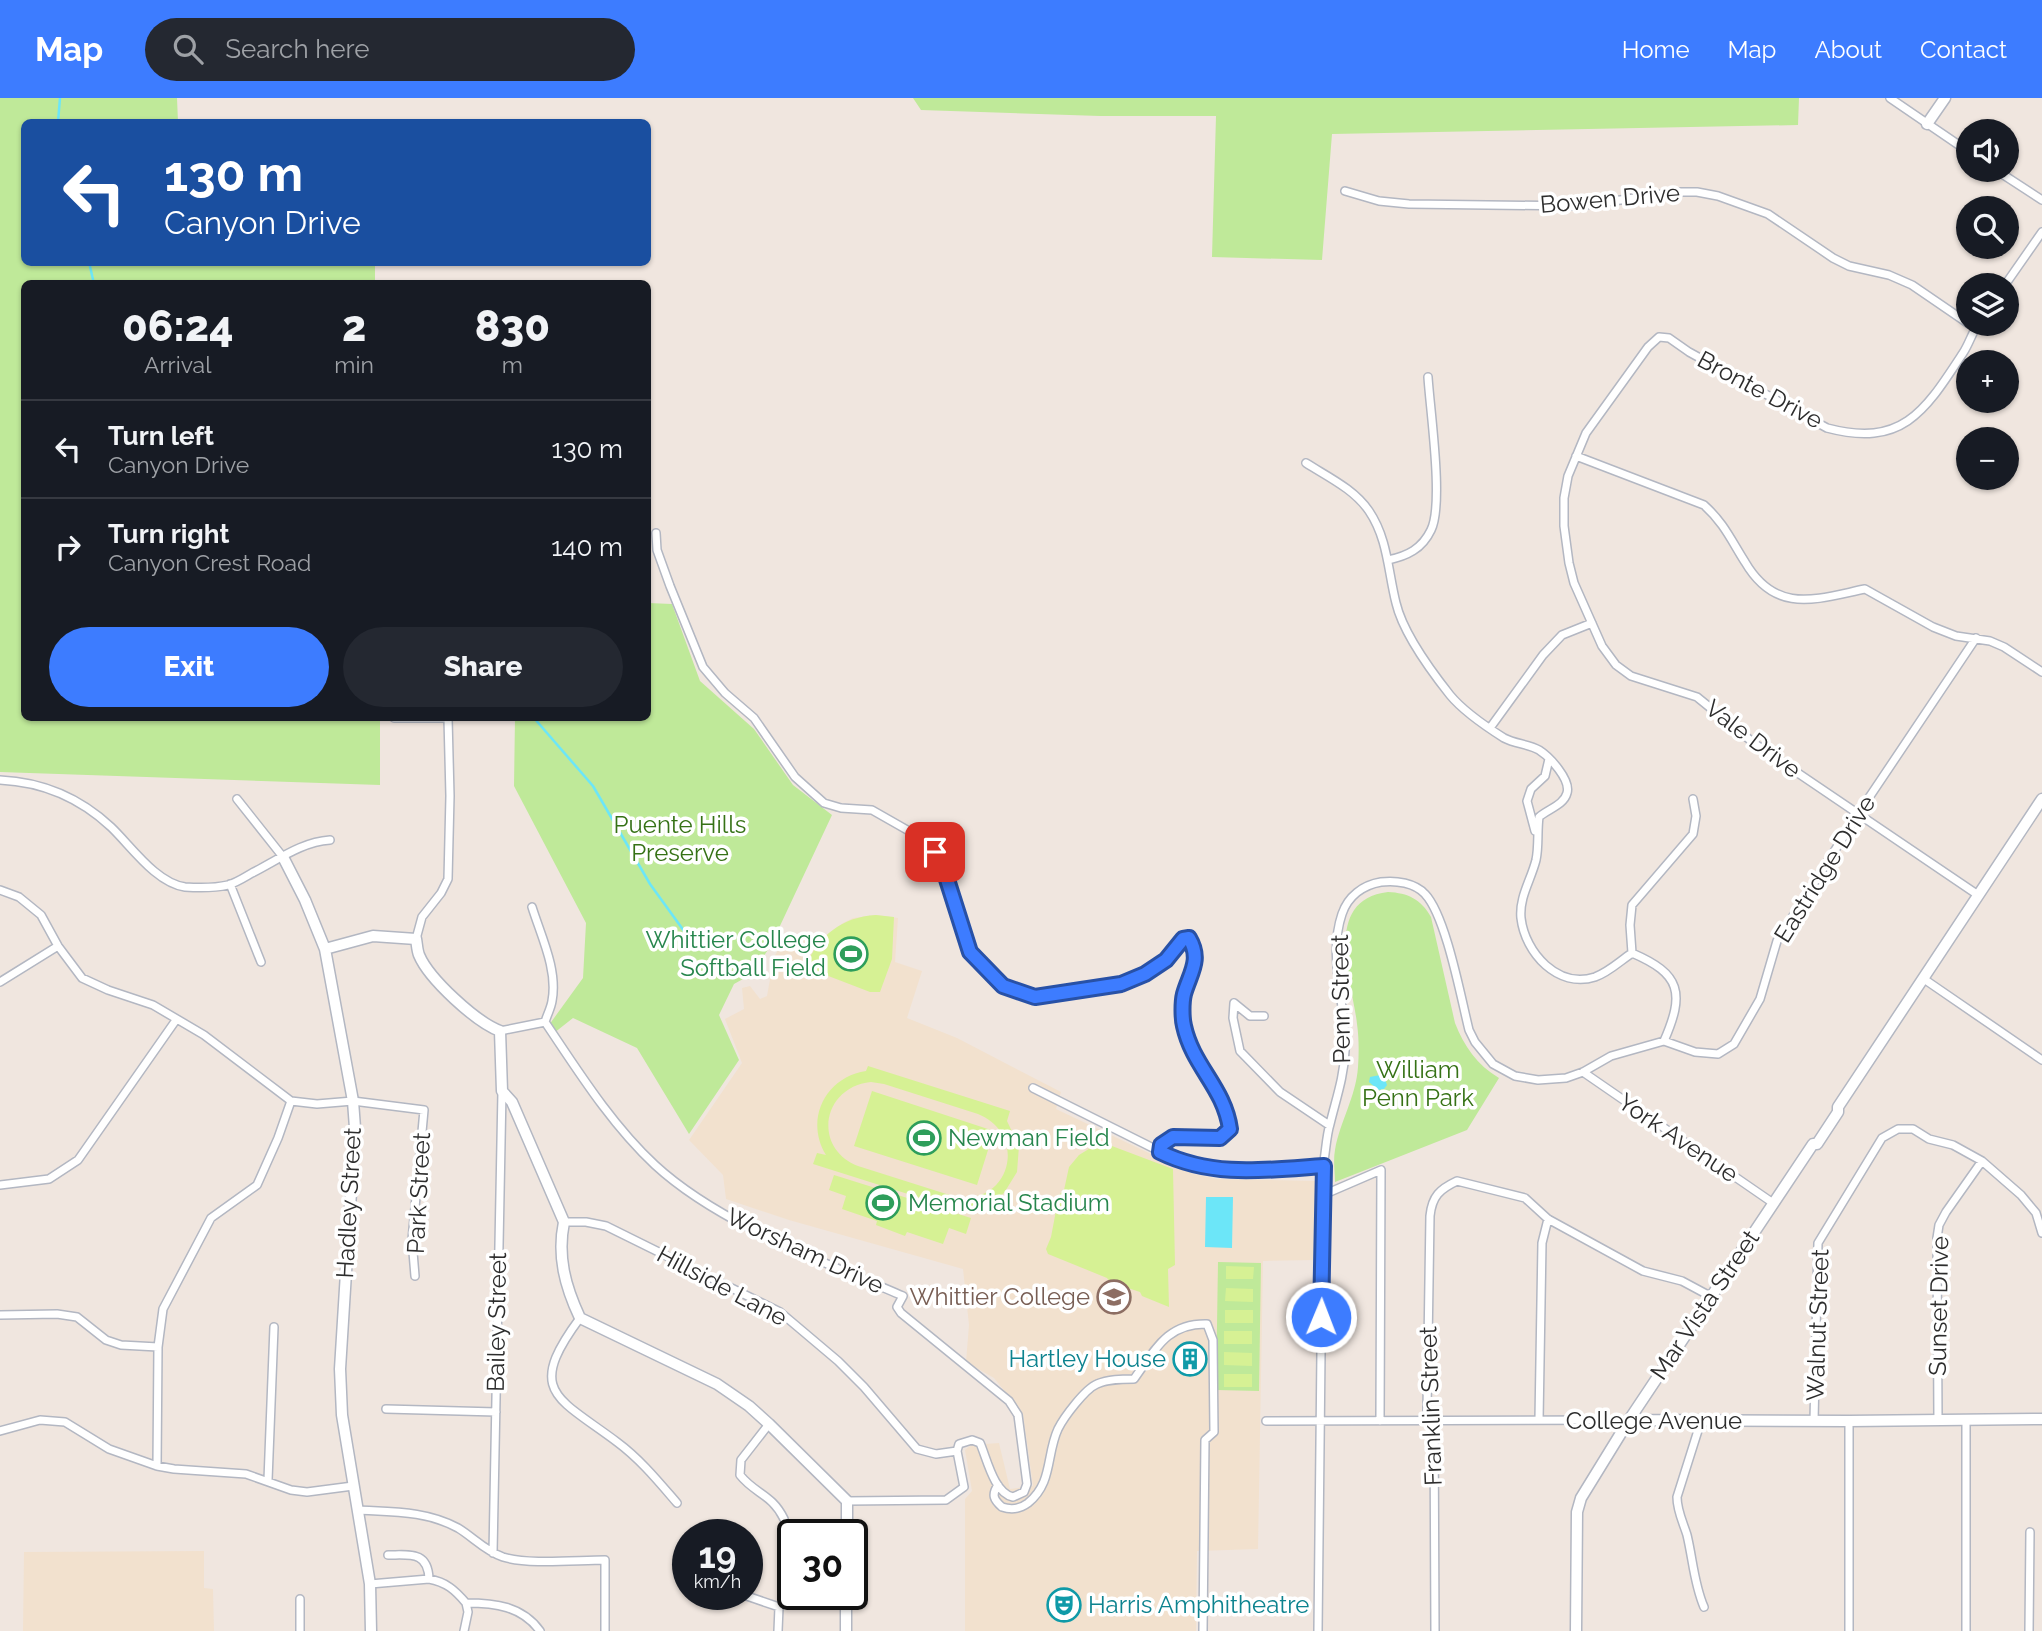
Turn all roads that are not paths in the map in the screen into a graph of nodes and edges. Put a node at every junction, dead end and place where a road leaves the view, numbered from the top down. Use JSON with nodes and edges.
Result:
{"nodes":[{"id":1,"x":1890,"y":98,"type":"edge"},
{"id":2,"x":1945,"y":98,"type":"edge"},
{"id":3,"x":1927,"y":124,"type":"junction"},
{"id":4,"x":1956,"y":143,"type":"edge"},
{"id":5,"x":2014,"y":182,"type":"edge"},
{"id":6,"x":1345,"y":191,"type":"dead end"},
{"id":7,"x":2042,"y":201,"type":"edge"},
{"id":8,"x":2042,"y":232,"type":"edge"},
{"id":9,"x":2013,"y":273,"type":"edge"},
{"id":10,"x":1956,"y":314,"type":"edge"},
{"id":11,"x":1970,"y":336,"type":"edge"},
{"id":12,"x":1660,"y":337,"type":"joint"},
{"id":13,"x":1428,"y":377,"type":"dead end"},
{"id":14,"x":1576,"y":456,"type":"junction"},
{"id":15,"x":1306,"y":463,"type":"dead end"},
{"id":16,"x":656,"y":533,"type":"dead end"},
{"id":17,"x":1388,"y":560,"type":"junction"},
{"id":18,"x":1592,"y":623,"type":"junction"},
{"id":19,"x":1976,"y":638,"type":"junction"},
{"id":20,"x":2042,"y":672,"type":"edge"},
{"id":21,"x":448,"y":721,"type":"edge"},
{"id":22,"x":1490,"y":728,"type":"junction"},
{"id":23,"x":1549,"y":759,"type":"junction"},
{"id":24,"x":0,"y":780,"type":"edge"},
{"id":25,"x":237,"y":799,"type":"dead end"},
{"id":26,"x":1693,"y":799,"type":"dead end"},
{"id":27,"x":2042,"y":799,"type":"edge"},
{"id":28,"x":1858,"y":814,"type":"junction"},
{"id":29,"x":1536,"y":835,"type":"junction"},
{"id":30,"x":330,"y":840,"type":"dead end"},
{"id":31,"x":284,"y":857,"type":"junction"},
{"id":32,"x":230,"y":884,"type":"junction"},
{"id":33,"x":0,"y":890,"type":"edge"},
{"id":34,"x":1978,"y":895,"type":"junction"},
{"id":35,"x":533,"y":907,"type":"dead end"},
{"id":36,"x":416,"y":939,"type":"junction"},
{"id":37,"x":58,"y":946,"type":"junction"},
{"id":38,"x":325,"y":949,"type":"junction"},
{"id":39,"x":1632,"y":953,"type":"junction"},
{"id":40,"x":261,"y":962,"type":"dead end"},
{"id":41,"x":1924,"y":979,"type":"junction"},
{"id":42,"x":0,"y":982,"type":"edge"},
{"id":43,"x":1264,"y":1016,"type":"dead end"},
{"id":44,"x":176,"y":1020,"type":"junction"},
{"id":45,"x":545,"y":1022,"type":"junction"},
{"id":46,"x":500,"y":1031,"type":"junction"},
{"id":47,"x":1664,"y":1041,"type":"junction"},
{"id":48,"x":2042,"y":1060,"type":"edge"},
{"id":49,"x":1583,"y":1072,"type":"junction"},
{"id":50,"x":1033,"y":1088,"type":"dead end"},
{"id":51,"x":502,"y":1091,"type":"junction"},
{"id":52,"x":291,"y":1101,"type":"junction"},
{"id":53,"x":353,"y":1101,"type":"junction"},
{"id":54,"x":1329,"y":1125,"type":"junction"},
{"id":55,"x":1160,"y":1152,"type":"junction"},
{"id":56,"x":1982,"y":1161,"type":"junction"},
{"id":57,"x":1324,"y":1166,"type":"junction"},
{"id":58,"x":0,"y":1185,"type":"edge"},
{"id":59,"x":1323,"y":1195,"type":"junction"},
{"id":60,"x":1773,"y":1203,"type":"junction"},
{"id":61,"x":1548,"y":1219,"type":"junction"},
{"id":62,"x":564,"y":1222,"type":"junction"},
{"id":63,"x":2042,"y":1233,"type":"edge"},
{"id":64,"x":415,"y":1276,"type":"dead end"},
{"id":65,"x":1710,"y":1296,"type":"junction"},
{"id":66,"x":0,"y":1315,"type":"edge"},
{"id":67,"x":580,"y":1318,"type":"junction"},
{"id":68,"x":274,"y":1327,"type":"dead end"},
{"id":69,"x":158,"y":1347,"type":"junction"},
{"id":70,"x":386,"y":1409,"type":"dead end"},
{"id":71,"x":496,"y":1412,"type":"junction"},
{"id":72,"x":1629,"y":1419,"type":"junction"},
{"id":73,"x":2042,"y":1419,"type":"edge"},
{"id":74,"x":1434,"y":1420,"type":"junction"},
{"id":75,"x":1539,"y":1420,"type":"junction"},
{"id":76,"x":1966,"y":1420,"type":"junction"},
{"id":77,"x":1266,"y":1421,"type":"dead end"},
{"id":78,"x":1319,"y":1421,"type":"junction"},
{"id":79,"x":1380,"y":1421,"type":"junction"},
{"id":80,"x":1701,"y":1421,"type":"junction"},
{"id":81,"x":1814,"y":1421,"type":"junction"},
{"id":82,"x":1849,"y":1421,"type":"junction"},
{"id":83,"x":1938,"y":1421,"type":"junction"},
{"id":84,"x":769,"y":1423,"type":"junction"},
{"id":85,"x":0,"y":1431,"type":"edge"},
{"id":86,"x":957,"y":1451,"type":"junction"},
{"id":87,"x":157,"y":1466,"type":"junction"},
{"id":88,"x":268,"y":1480,"type":"junction"},
{"id":89,"x":998,"y":1485,"type":"junction"},
{"id":90,"x":353,"y":1486,"type":"junction"},
{"id":91,"x":847,"y":1501,"type":"junction"},
{"id":92,"x":677,"y":1503,"type":"dead end"},
{"id":93,"x":359,"y":1510,"type":"junction"},
{"id":94,"x":784,"y":1519,"type":"dead end"},
{"id":95,"x":846,"y":1519,"type":"edge"},
{"id":96,"x":2030,"y":1532,"type":"dead end"},
{"id":97,"x":493,"y":1553,"type":"junction"},
{"id":98,"x":388,"y":1555,"type":"dead end"},
{"id":99,"x":429,"y":1579,"type":"junction"},
{"id":100,"x":370,"y":1584,"type":"junction"},
{"id":101,"x":300,"y":1599,"type":"dead end"},
{"id":102,"x":763,"y":1602,"type":"edge"},
{"id":103,"x":466,"y":1604,"type":"junction"},
{"id":104,"x":1704,"y":1607,"type":"dead end"},
{"id":105,"x":846,"y":1610,"type":"edge"},
{"id":106,"x":300,"y":1631,"type":"edge"},
{"id":107,"x":371,"y":1631,"type":"edge"},
{"id":108,"x":464,"y":1631,"type":"edge"},
{"id":109,"x":540,"y":1631,"type":"edge"},
{"id":110,"x":605,"y":1631,"type":"edge"},
{"id":111,"x":778,"y":1631,"type":"edge"},
{"id":112,"x":846,"y":1631,"type":"edge"},
{"id":113,"x":1203,"y":1631,"type":"edge"},
{"id":114,"x":1318,"y":1631,"type":"edge"},
{"id":115,"x":1435,"y":1631,"type":"edge"},
{"id":116,"x":1576,"y":1631,"type":"edge"},
{"id":117,"x":1849,"y":1631,"type":"edge"},
{"id":118,"x":1966,"y":1631,"type":"edge"},
{"id":119,"x":2029,"y":1631,"type":"edge"}],
"edges":[{"from":1,"to":3,"type":"street"},
{"from":2,"to":3,"type":"street"},
{"from":3,"to":4,"type":"street"},
{"from":5,"to":7,"type":"street"},
{"from":6,"to":10,"type":"street","name":"Bowen Drive"},
{"from":8,"to":9,"type":"street"},
{"from":11,"to":12,"type":"street","name":"Bronte Drive"},
{"from":12,"to":14,"type":"street","name":"Vale Drive"},
{"from":13,"to":17,"type":"street"},
{"from":14,"to":18,"type":"street","name":"Vale Drive"},
{"from":14,"to":19,"type":"street"},
{"from":15,"to":17,"type":"street"},
{"from":16,"to":55,"type":"street"},
{"from":17,"to":22,"type":"street"},
{"from":18,"to":22,"type":"street"},
{"from":18,"to":28,"type":"street","name":"Vale Drive"},
{"from":19,"to":20,"type":"street"},
{"from":19,"to":28,"type":"street","name":"Eastridge Drive"},
{"from":21,"to":36,"type":"street"},
{"from":22,"to":23,"type":"street"},
{"from":23,"to":29,"type":"street"},
{"from":23,"to":29,"type":"street"},
{"from":24,"to":32,"type":"street"},
{"from":25,"to":31,"type":"street","name":"Hadley Street"},
{"from":26,"to":39,"type":"street"},
{"from":27,"to":34,"type":"street","name":"Mar Vista Street"},
{"from":28,"to":34,"type":"street","name":"Vale Drive"},
{"from":28,"to":47,"type":"street","name":"Eastridge Drive"},
{"from":29,"to":39,"type":"street"},
{"from":30,"to":31,"type":"street"},
{"from":31,"to":32,"type":"street"},
{"from":31,"to":38,"type":"street","name":"Hadley Street"},
{"from":32,"to":40,"type":"street"},
{"from":33,"to":37,"type":"street"},
{"from":34,"to":41,"type":"street","name":"Mar Vista Street"},
{"from":35,"to":45,"type":"street"},
{"from":36,"to":38,"type":"street"},
{"from":36,"to":46,"type":"street"},
{"from":37,"to":42,"type":"street"},
{"from":37,"to":44,"type":"street"},
{"from":38,"to":53,"type":"street","name":"Hadley Street"},
{"from":39,"to":47,"type":"street"},
{"from":41,"to":48,"type":"street"},
{"from":41,"to":60,"type":"street","name":"Mar Vista Street"},
{"from":43,"to":54,"type":"street"},
{"from":44,"to":52,"type":"street"},
{"from":44,"to":58,"type":"street"},
{"from":45,"to":46,"type":"street"},
{"from":45,"to":89,"type":"street","name":"Worsham Drive"},
{"from":46,"to":51,"type":"street"},
{"from":47,"to":49,"type":"street"},
{"from":49,"to":54,"type":"street","name":"Penn Street"},
{"from":49,"to":60,"type":"street","name":"York Avenue"},
{"from":50,"to":55,"type":"street"},
{"from":51,"to":62,"type":"street"},
{"from":51,"to":71,"type":"street","name":"Bailey Street"},
{"from":52,"to":53,"type":"street"},
{"from":52,"to":69,"type":"street"},
{"from":53,"to":64,"type":"street","name":"Park Street"},
{"from":53,"to":90,"type":"street","name":"Hadley Street"},
{"from":54,"to":57,"type":"street","name":"Penn Street"},
{"from":55,"to":57,"type":"street"},
{"from":56,"to":63,"type":"street"},
{"from":56,"to":81,"type":"street","name":"Walnut Street"},
{"from":56,"to":83,"type":"street","name":"Sunset Drive"},
{"from":57,"to":59,"type":"street","name":"Penn Street"},
{"from":59,"to":78,"type":"street","name":"Penn Street"},
{"from":59,"to":79,"type":"street","name":"Franklin Street"},
{"from":60,"to":65,"type":"street","name":"Mar Vista Street"},
{"from":61,"to":65,"type":"street"},
{"from":61,"to":74,"type":"street","name":"Franklin Street"},
{"from":61,"to":75,"type":"street"},
{"from":62,"to":67,"type":"street"},
{"from":62,"to":86,"type":"street","name":"Hillside Lane"},
{"from":65,"to":72,"type":"street","name":"Mar Vista Street"},
{"from":66,"to":69,"type":"street"},
{"from":67,"to":84,"type":"street"},
{"from":67,"to":92,"type":"street"},
{"from":68,"to":88,"type":"street"},
{"from":69,"to":87,"type":"street"},
{"from":70,"to":71,"type":"street"},
{"from":71,"to":97,"type":"street","name":"Bailey Street"},
{"from":72,"to":75,"type":"street","name":"College Avenue"},
{"from":72,"to":80,"type":"street","name":"College Avenue"},
{"from":72,"to":116,"type":"street","name":"Mar Vista Street"},
{"from":73,"to":76,"type":"street","name":"College Avenue"},
{"from":74,"to":75,"type":"street","name":"College Avenue"},
{"from":74,"to":79,"type":"street","name":"College Avenue"},
{"from":74,"to":115,"type":"street","name":"Franklin Street"},
{"from":76,"to":83,"type":"street","name":"College Avenue"},
{"from":76,"to":118,"type":"street"},
{"from":77,"to":78,"type":"street","name":"College Avenue"},
{"from":78,"to":79,"type":"street","name":"College Avenue"},
{"from":78,"to":114,"type":"street","name":"Penn Street"},
{"from":80,"to":81,"type":"street","name":"College Avenue"},
{"from":80,"to":104,"type":"street"},
{"from":81,"to":82,"type":"street","name":"College Avenue"},
{"from":82,"to":83,"type":"street","name":"College Avenue"},
{"from":82,"to":117,"type":"street","name":"Walnut Street"},
{"from":84,"to":91,"type":"street"},
{"from":84,"to":94,"type":"street"},
{"from":85,"to":87,"type":"street"},
{"from":86,"to":89,"type":"street"},
{"from":86,"to":91,"type":"street"},
{"from":87,"to":88,"type":"street"},
{"from":88,"to":90,"type":"street"},
{"from":89,"to":113,"type":"street"},
{"from":90,"to":93,"type":"street","name":"Hadley Street"},
{"from":91,"to":95,"type":"street"},
{"from":93,"to":97,"type":"street"},
{"from":93,"to":100,"type":"street","name":"Hadley Street"},
{"from":96,"to":119,"type":"street"},
{"from":97,"to":110,"type":"street"},
{"from":98,"to":99,"type":"street"},
{"from":99,"to":100,"type":"street"},
{"from":99,"to":103,"type":"street"},
{"from":100,"to":107,"type":"street","name":"Hadley Street"},
{"from":101,"to":106,"type":"street"},
{"from":102,"to":111,"type":"street"},
{"from":103,"to":108,"type":"street"},
{"from":103,"to":109,"type":"street"},
{"from":105,"to":112,"type":"street"}]}
